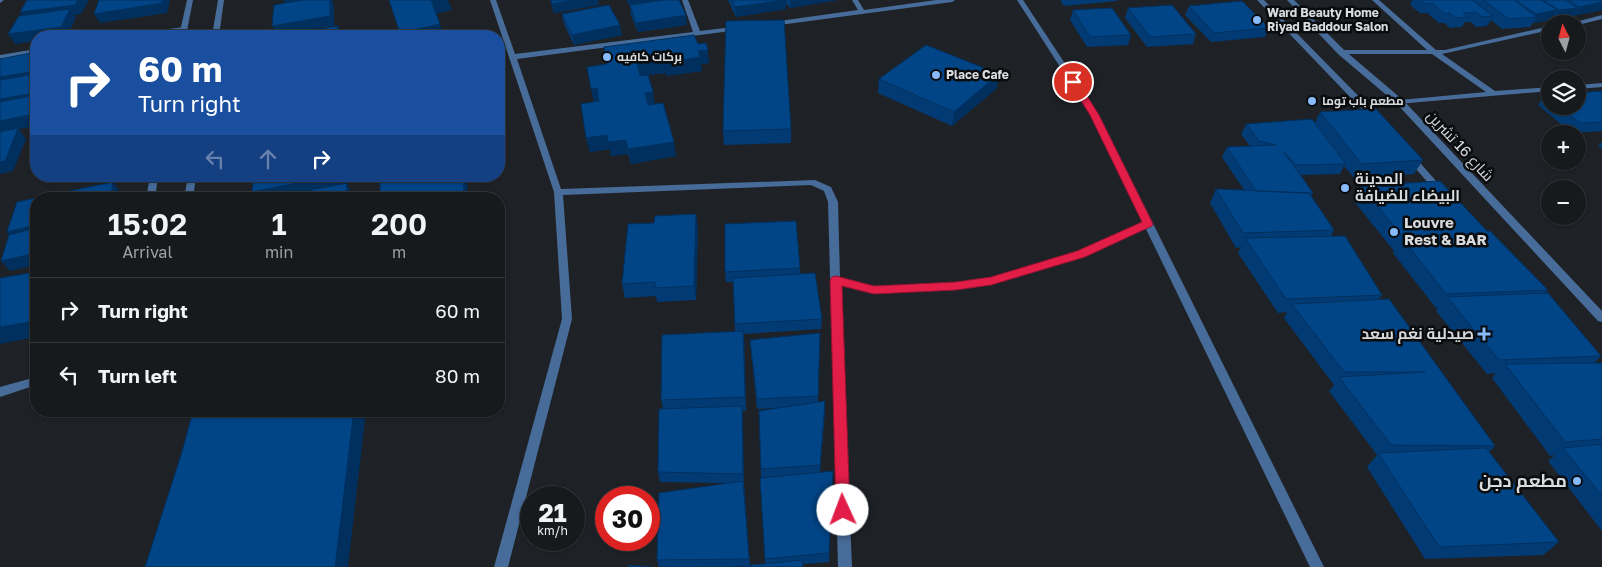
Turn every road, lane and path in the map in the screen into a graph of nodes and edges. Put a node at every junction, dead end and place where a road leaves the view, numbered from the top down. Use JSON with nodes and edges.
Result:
{"nodes":[{"id":1,"x":190,"y":0,"type":"edge"},
{"id":2,"x":221,"y":0,"type":"edge"},
{"id":3,"x":493,"y":0,"type":"edge"},
{"id":4,"x":685,"y":0,"type":"edge"},
{"id":5,"x":855,"y":0,"type":"edge"},
{"id":6,"x":952,"y":0,"type":"edge"},
{"id":7,"x":1020,"y":0,"type":"edge"},
{"id":8,"x":1260,"y":0,"type":"edge"},
{"id":9,"x":1290,"y":0,"type":"edge"},
{"id":10,"x":1375,"y":0,"type":"edge"},
{"id":11,"x":862,"y":12,"type":"junction"},
{"id":12,"x":1602,"y":17,"type":"edge"},
{"id":13,"x":1586,"y":21,"type":"edge"},
{"id":14,"x":765,"y":24,"type":"edge"},
{"id":15,"x":746,"y":27,"type":"edge"},
{"id":16,"x":183,"y":30,"type":"edge"},
{"id":17,"x":216,"y":30,"type":"edge"},
{"id":18,"x":504,"y":30,"type":"edge"},
{"id":19,"x":1541,"y":30,"type":"edge"},
{"id":20,"x":697,"y":33,"type":"junction"},
{"id":21,"x":505,"y":34,"type":"edge"},
{"id":22,"x":30,"y":52,"type":"edge"},
{"id":23,"x":1341,"y":52,"type":"junction"},
{"id":24,"x":1434,"y":52,"type":"junction"},
{"id":25,"x":0,"y":57,"type":"edge"},
{"id":26,"x":513,"y":57,"type":"junction"},
{"id":27,"x":1602,"y":85,"type":"edge"},
{"id":28,"x":1586,"y":86,"type":"edge"},
{"id":29,"x":1541,"y":90,"type":"edge"},
{"id":30,"x":1494,"y":94,"type":"junction"},
{"id":31,"x":1400,"y":102,"type":"junction"},
{"id":32,"x":1382,"y":126,"type":"edge"},
{"id":33,"x":1402,"y":148,"type":"edge"},
{"id":34,"x":558,"y":192,"type":"junction"},
{"id":35,"x":1447,"y":199,"type":"edge"},
{"id":36,"x":1148,"y":224,"type":"junction"},
{"id":37,"x":836,"y":280,"type":"junction"},
{"id":38,"x":1602,"y":318,"type":"edge"},
{"id":39,"x":30,"y":382,"type":"edge"},
{"id":40,"x":0,"y":392,"type":"edge"},
{"id":41,"x":501,"y":567,"type":"edge"},
{"id":42,"x":845,"y":567,"type":"edge"},
{"id":43,"x":1316,"y":567,"type":"edge"}],
"edges":[{"from":1,"to":16,"type":"street"},
{"from":2,"to":17,"type":"street"},
{"from":3,"to":18,"type":"street"},
{"from":4,"to":20,"type":"street"},
{"from":5,"to":11,"type":"street"},
{"from":6,"to":11,"type":"street"},
{"from":7,"to":36,"type":"street"},
{"from":8,"to":32,"type":"street"},
{"from":9,"to":23,"type":"street","name":"شارع 16 تشرين"},
{"from":10,"to":24,"type":"street"},
{"from":11,"to":14,"type":"street"},
{"from":12,"to":13,"type":"street"},
{"from":15,"to":20,"type":"street"},
{"from":19,"to":24,"type":"street"},
{"from":20,"to":26,"type":"street"},
{"from":21,"to":26,"type":"street"},
{"from":22,"to":25,"type":"street"},
{"from":23,"to":24,"type":"street"},
{"from":23,"to":31,"type":"street","name":"شارع 16 تشرين"},
{"from":24,"to":30,"type":"street"},
{"from":26,"to":34,"type":"street"},
{"from":27,"to":28,"type":"street"},
{"from":29,"to":30,"type":"street"},
{"from":30,"to":31,"type":"street"},
{"from":31,"to":38,"type":"street","name":"شارع 16 تشرين"},
{"from":33,"to":35,"type":"street"},
{"from":34,"to":37,"type":"street"},
{"from":34,"to":41,"type":"street"},
{"from":36,"to":37,"type":"street"},
{"from":36,"to":43,"type":"street"},
{"from":37,"to":42,"type":"street"},
{"from":39,"to":40,"type":"street"}]}
